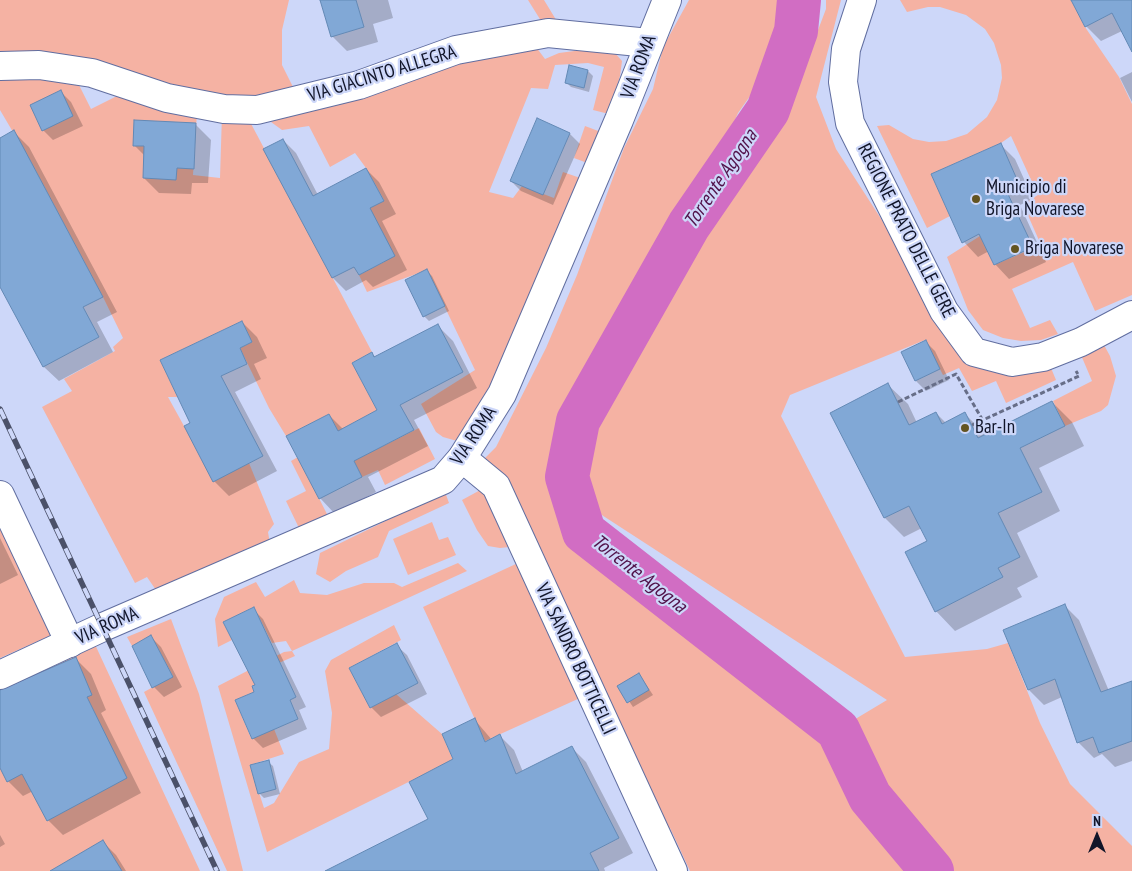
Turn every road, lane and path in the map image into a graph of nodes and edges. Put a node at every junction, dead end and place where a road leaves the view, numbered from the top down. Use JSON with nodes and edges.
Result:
{"nodes":[{"id":1,"x":667,"y":0,"type":"edge"},
{"id":2,"x":862,"y":0,"type":"edge"},
{"id":3,"x":649,"y":43,"type":"junction"},
{"id":4,"x":0,"y":66,"type":"edge"},
{"id":5,"x":1132,"y":315,"type":"edge"},
{"id":6,"x":1064,"y":349,"type":"junction"},
{"id":7,"x":898,"y":402,"type":"dead end"},
{"id":8,"x":982,"y":419,"type":"junction"},
{"id":9,"x":972,"y":425,"type":"dead end"},
{"id":10,"x":462,"y":458,"type":"junction"},
{"id":11,"x":0,"y":495,"type":"edge"},
{"id":12,"x":70,"y":643,"type":"junction"},
{"id":13,"x":0,"y":675,"type":"edge"},
{"id":14,"x":673,"y":871,"type":"edge"}],
"edges":[{"from":1,"to":3,"type":"street","name":"VIA ROMA"},
{"from":2,"to":6,"type":"street","name":"REGIONE PRATO DELLE GERE"},
{"from":3,"to":4,"type":"street","name":"VIA GIACINTO ALLEGRA"},
{"from":3,"to":10,"type":"street","name":"VIA ROMA"},
{"from":5,"to":6,"type":"street","name":"REGIONE PRATO DELLE GERE"},
{"from":6,"to":8,"type":"path"},
{"from":7,"to":8,"type":"path"},
{"from":8,"to":9,"type":"path"},
{"from":10,"to":12,"type":"street","name":"VIA ROMA"},
{"from":10,"to":14,"type":"street","name":"VIA SANDRO BOTTICELLI"},
{"from":11,"to":12,"type":"street"},
{"from":12,"to":13,"type":"street","name":"VIA ROMA"}]}
